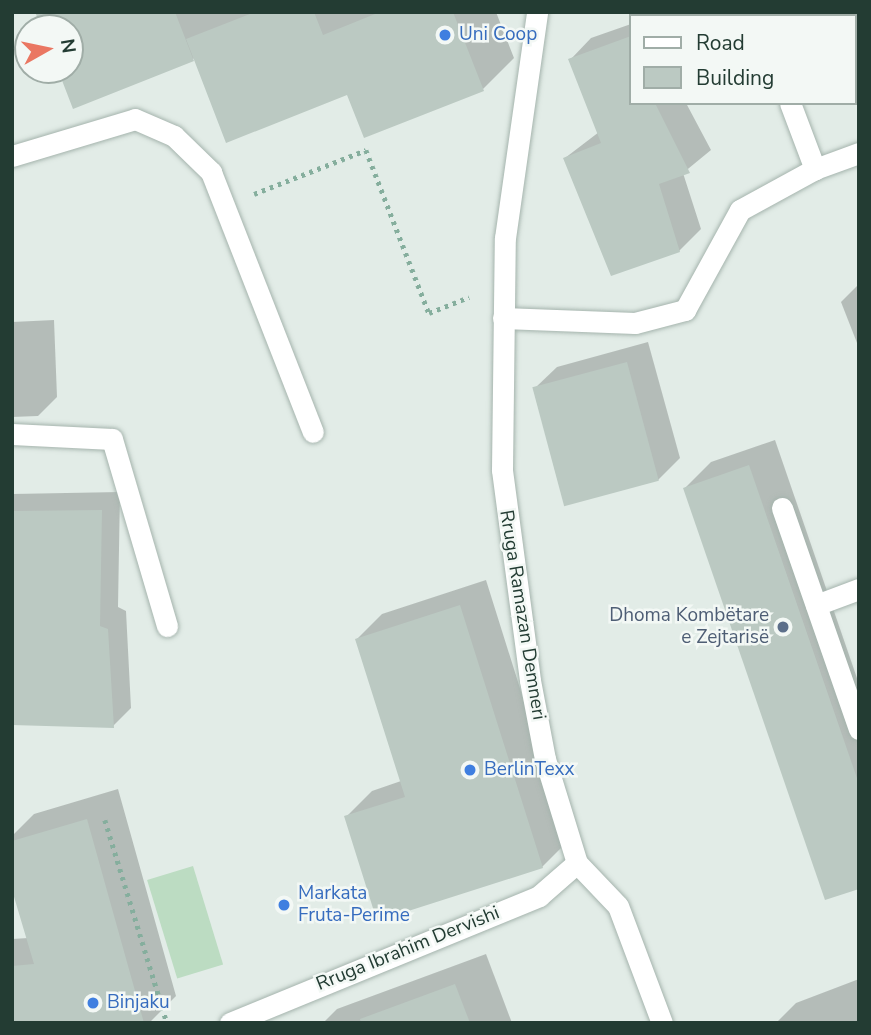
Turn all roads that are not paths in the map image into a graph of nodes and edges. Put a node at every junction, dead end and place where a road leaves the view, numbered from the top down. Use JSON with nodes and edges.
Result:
{"nodes":[{"id":1,"x":537,"y":12,"type":"edge"},
{"id":2,"x":791,"y":105,"type":"edge"},
{"id":3,"x":859,"y":153,"type":"edge"},
{"id":4,"x":12,"y":156,"type":"edge"},
{"id":5,"x":815,"y":169,"type":"junction"},
{"id":6,"x":503,"y":318,"type":"junction"},
{"id":7,"x":313,"y":432,"type":"dead end"},
{"id":8,"x":12,"y":434,"type":"edge"},
{"id":9,"x":782,"y":509,"type":"dead end"},
{"id":10,"x":859,"y":589,"type":"edge"},
{"id":11,"x":816,"y":605,"type":"junction"},
{"id":12,"x":167,"y":626,"type":"dead end"},
{"id":13,"x":859,"y":729,"type":"edge"},
{"id":14,"x":578,"y":863,"type":"junction"},
{"id":15,"x":241,"y":1021,"type":"edge"},
{"id":16,"x":662,"y":1023,"type":"edge"}],
"edges":[{"from":1,"to":6,"type":"street","name":"Rruga Ramazan Demneri"},
{"from":2,"to":5,"type":"street"},
{"from":3,"to":5,"type":"street"},
{"from":4,"to":7,"type":"street"},
{"from":5,"to":6,"type":"street"},
{"from":6,"to":14,"type":"street","name":"Rruga Ramazan Demneri"},
{"from":8,"to":12,"type":"street"},
{"from":9,"to":11,"type":"street"},
{"from":10,"to":11,"type":"street"},
{"from":11,"to":13,"type":"street"},
{"from":14,"to":15,"type":"street","name":"Rruga Ibrahim Dervishi"},
{"from":14,"to":16,"type":"street","name":"Rruga Ramazan Demneri"}]}
